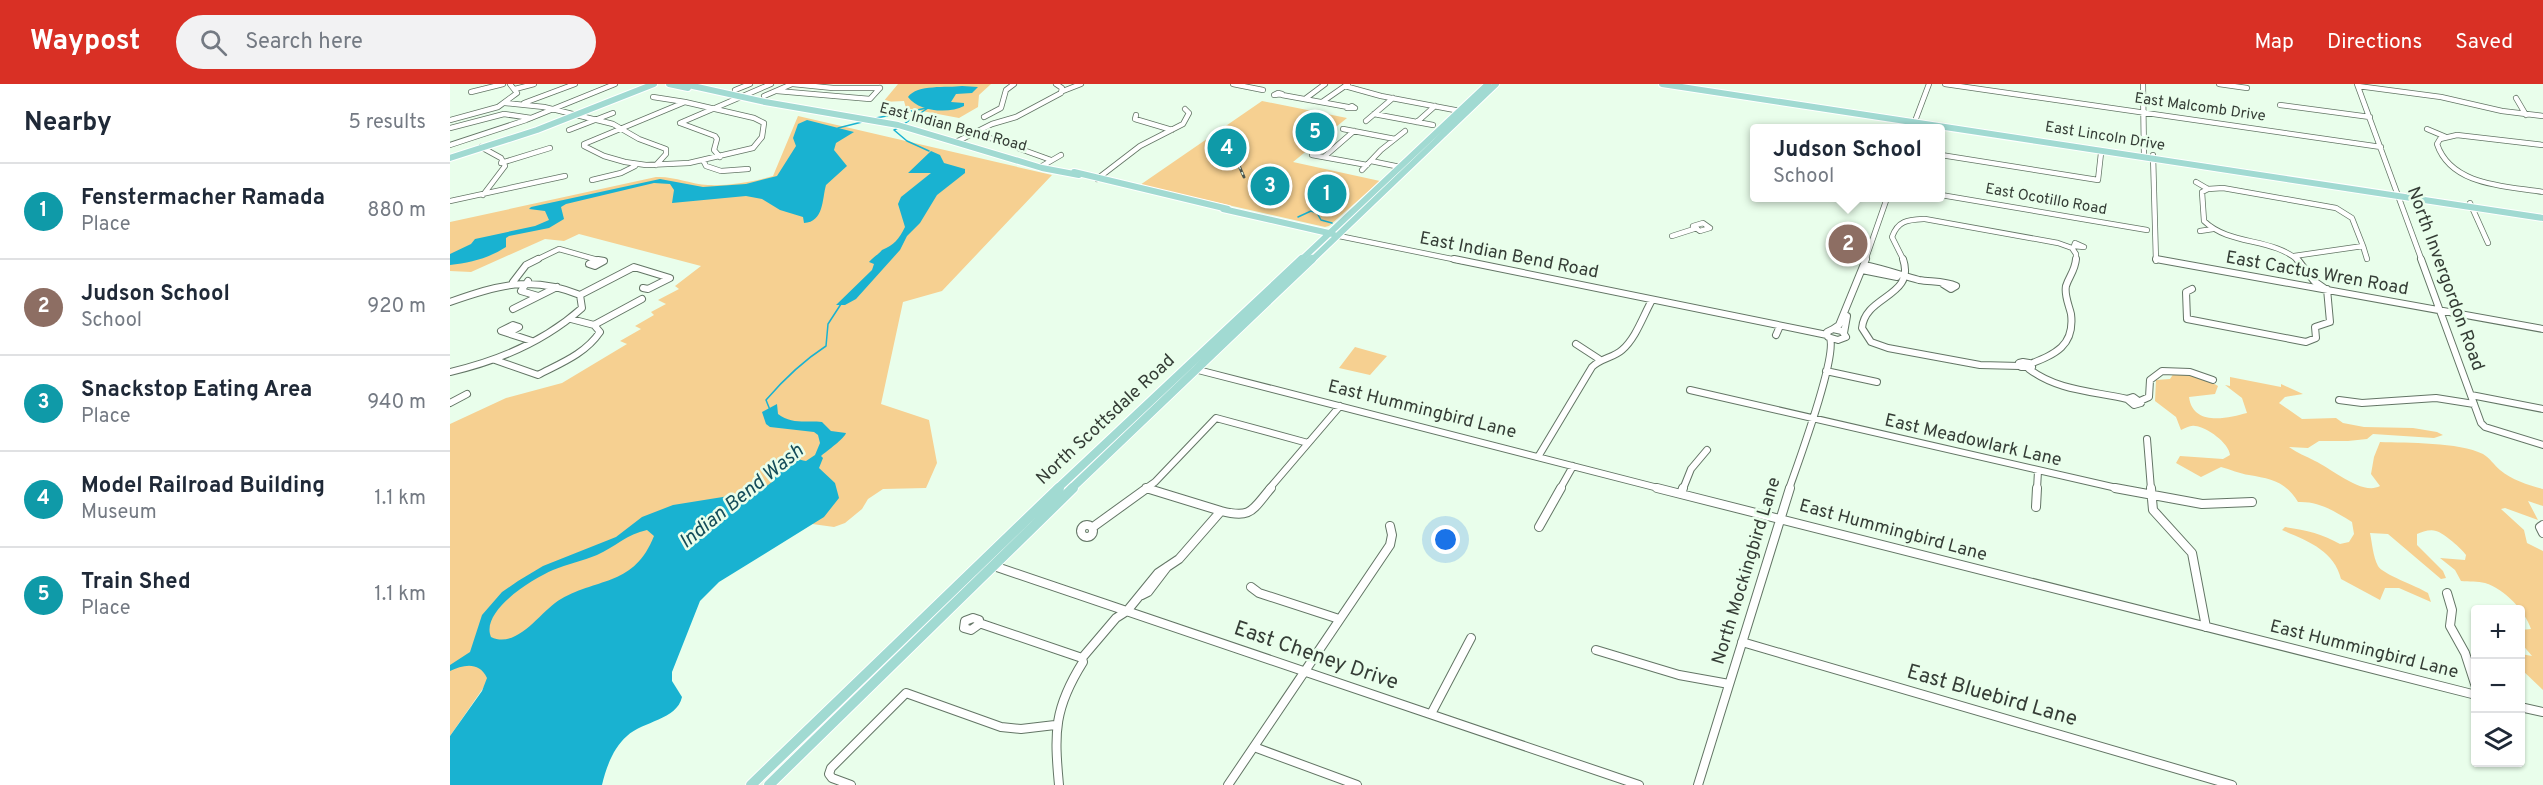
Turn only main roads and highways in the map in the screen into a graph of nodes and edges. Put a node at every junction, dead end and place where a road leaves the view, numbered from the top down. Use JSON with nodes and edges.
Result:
{"nodes":[{"id":1,"x":644,"y":84,"type":"edge"},
{"id":2,"x":654,"y":84,"type":"edge"},
{"id":3,"x":669,"y":84,"type":"edge"},
{"id":4,"x":684,"y":84,"type":"edge"},
{"id":5,"x":1496,"y":84,"type":"edge"},
{"id":6,"x":1662,"y":84,"type":"edge"},
{"id":7,"x":1677,"y":84,"type":"edge"},
{"id":8,"x":1489,"y":87,"type":"edge"},
{"id":9,"x":1709,"y":88,"type":"edge"},
{"id":10,"x":738,"y":98,"type":"junction"},
{"id":11,"x":1477,"y":103,"type":"junction"},
{"id":12,"x":1460,"y":111,"type":"junction"},
{"id":13,"x":574,"y":114,"type":"junction"},
{"id":14,"x":1914,"y":123,"type":"edge"},
{"id":15,"x":1452,"y":126,"type":"junction"},
{"id":16,"x":1945,"y":127,"type":"edge"},
{"id":17,"x":1425,"y":153,"type":"junction"},
{"id":18,"x":450,"y":156,"type":"edge"},
{"id":19,"x":1400,"y":167,"type":"junction"},
{"id":20,"x":2232,"y":168,"type":"joint"},
{"id":21,"x":2321,"y":182,"type":"joint"},
{"id":22,"x":1389,"y":187,"type":"junction"},
{"id":23,"x":2543,"y":216,"type":"edge"},
{"id":24,"x":1329,"y":233,"type":"junction"},
{"id":25,"x":1339,"y":236,"type":"junction"},
{"id":26,"x":1225,"y":344,"type":"junction"},
{"id":27,"x":1187,"y":368,"type":"junction"},
{"id":28,"x":1166,"y":400,"type":"junction"},
{"id":29,"x":751,"y":785,"type":"edge"},
{"id":30,"x":769,"y":785,"type":"edge"}],
"edges":[{"from":1,"to":13,"type":"main road"},
{"from":2,"to":13,"type":"main road"},
{"from":3,"to":10,"type":"main road","name":"East Indian Bend Road"},
{"from":4,"to":10,"type":"main road","name":"East Indian Bend Road"},
{"from":5,"to":8,"type":"main road","name":"North Scottsdale Road"},
{"from":6,"to":9,"type":"main road","name":"East Lincoln Drive"},
{"from":7,"to":9,"type":"main road","name":"East Lincoln Drive"},
{"from":8,"to":11,"type":"main road","name":"North Scottsdale Road"},
{"from":8,"to":12,"type":"main road","name":"North Scottsdale Road"},
{"from":9,"to":14,"type":"main road","name":"East Lincoln Drive"},
{"from":10,"to":24,"type":"main road","name":"East Indian Bend Road"},
{"from":11,"to":12,"type":"main road"},
{"from":11,"to":15,"type":"main road","name":"North Scottsdale Road"},
{"from":12,"to":15,"type":"main road"},
{"from":12,"to":19,"type":"main road","name":"North Scottsdale Road"},
{"from":13,"to":18,"type":"main road"},
{"from":15,"to":17,"type":"main road","name":"North Scottsdale Road"},
{"from":16,"to":20,"type":"main road","name":"East Lincoln Drive"},
{"from":17,"to":19,"type":"main road"},
{"from":17,"to":22,"type":"main road","name":"North Scottsdale Road"},
{"from":19,"to":22,"type":"main road"},
{"from":19,"to":24,"type":"main road","name":"North Scottsdale Road"},
{"from":20,"to":21,"type":"main road","name":"East Lincoln Drive"},
{"from":21,"to":23,"type":"main road","name":"East Lincoln Drive"},
{"from":22,"to":25,"type":"main road","name":"North Scottsdale Road"},
{"from":24,"to":25,"type":"main road","name":"East Indian Bend Road"},
{"from":24,"to":27,"type":"main road","name":"North Scottsdale Road"},
{"from":25,"to":26,"type":"main road","name":"North Scottsdale Road"},
{"from":26,"to":27,"type":"main road"},
{"from":26,"to":28,"type":"main road","name":"North Scottsdale Road"},
{"from":27,"to":28,"type":"main road"},
{"from":27,"to":29,"type":"main road","name":"North Scottsdale Road"},
{"from":28,"to":30,"type":"main road","name":"North Scottsdale Road"}]}
